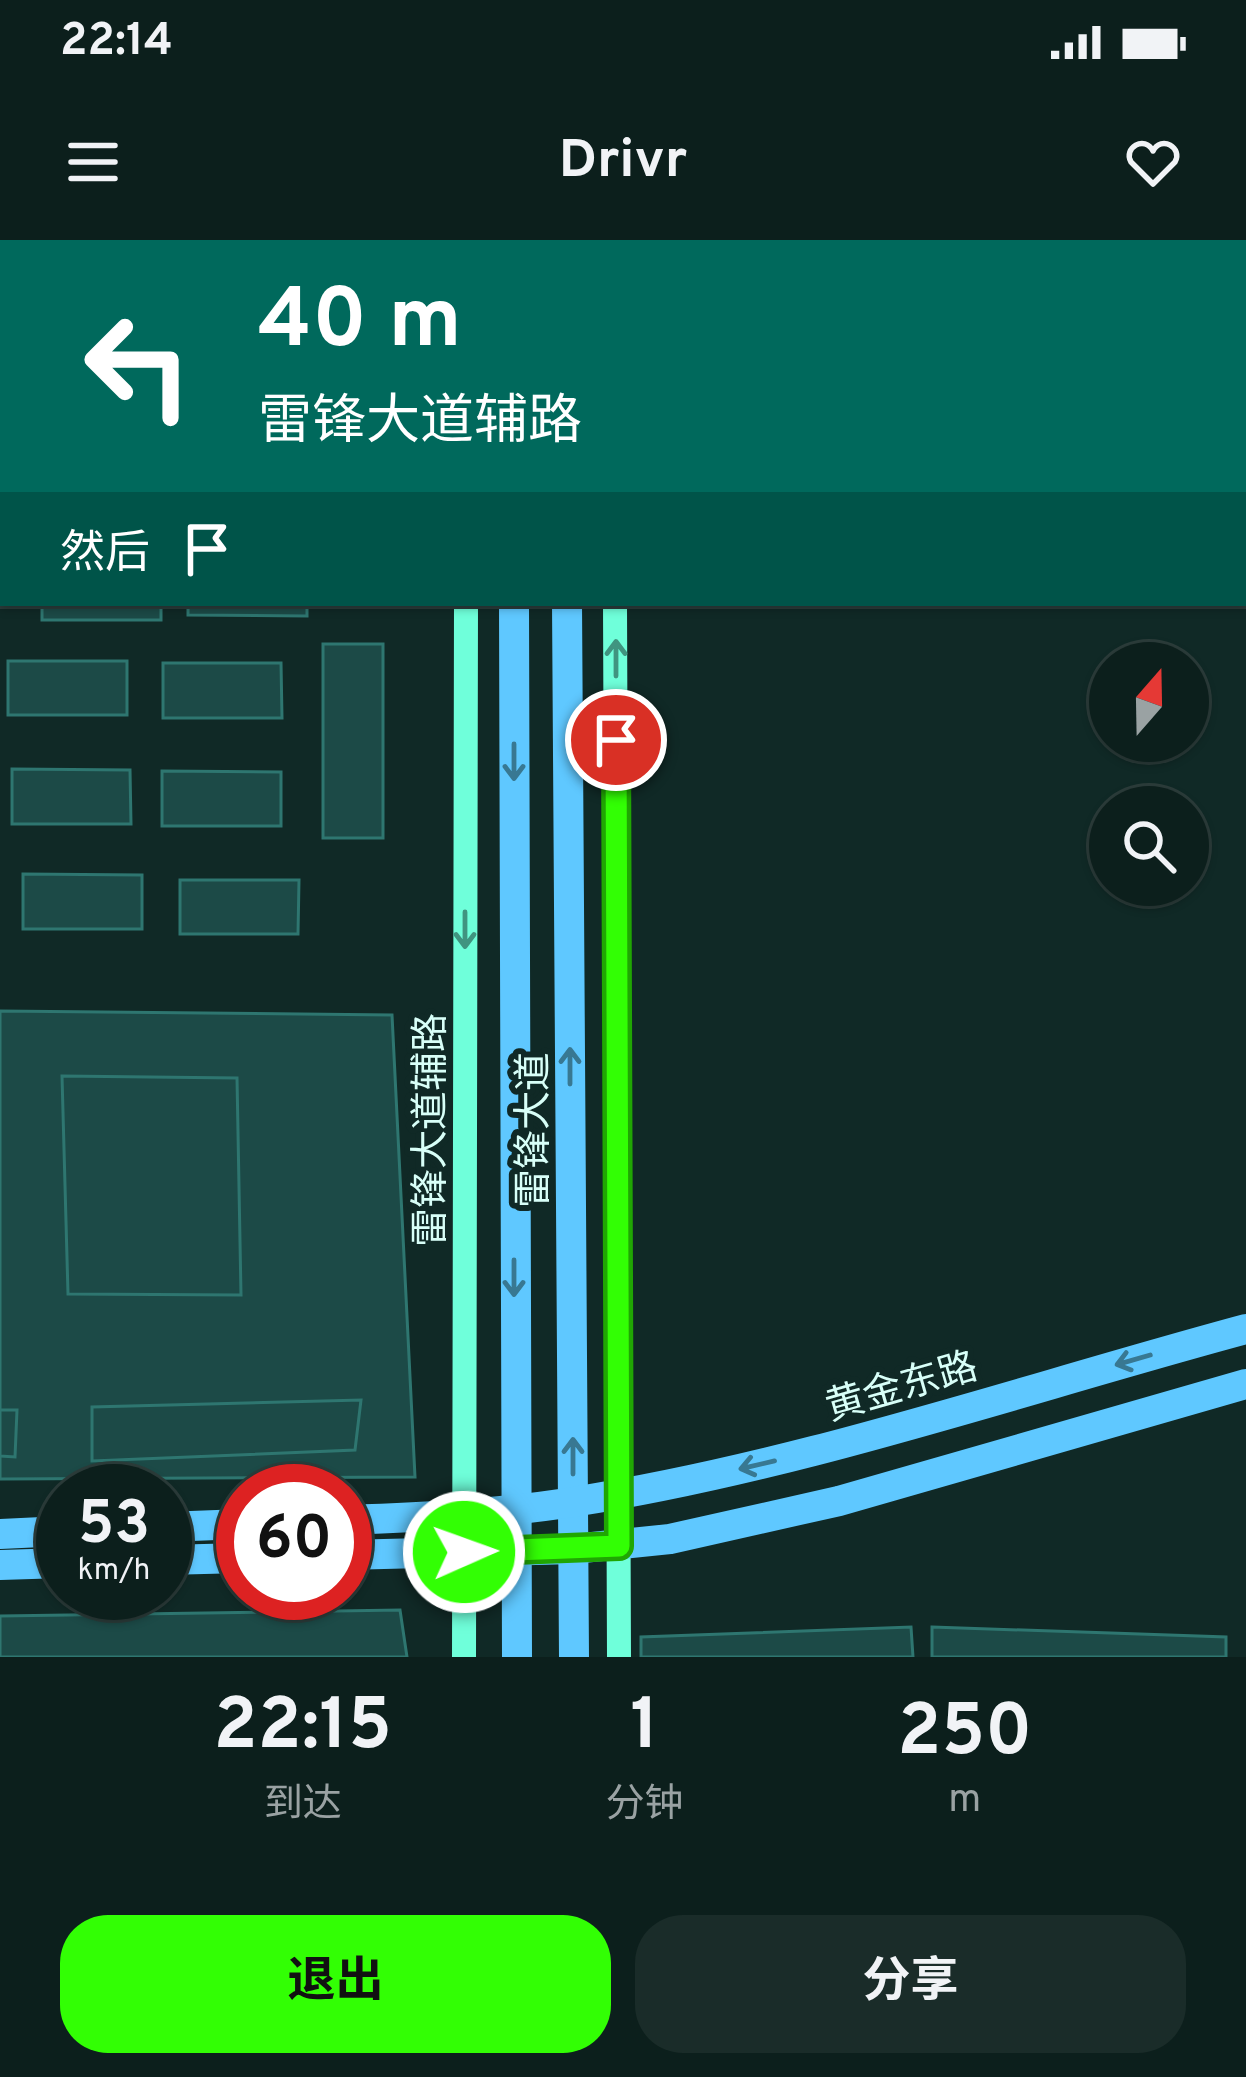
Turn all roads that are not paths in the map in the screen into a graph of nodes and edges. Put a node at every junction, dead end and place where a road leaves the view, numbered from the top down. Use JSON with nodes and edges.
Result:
{"nodes":[{"id":1,"x":466,"y":606,"type":"edge"},
{"id":2,"x":514,"y":606,"type":"edge"},
{"id":3,"x":567,"y":606,"type":"edge"},
{"id":4,"x":615,"y":606,"type":"edge"},
{"id":5,"x":1246,"y":1330,"type":"edge"},
{"id":6,"x":1246,"y":1384,"type":"edge"},
{"id":7,"x":620,"y":1493,"type":"junction"},
{"id":8,"x":573,"y":1502,"type":"junction"},
{"id":9,"x":515,"y":1509,"type":"junction"},
{"id":10,"x":464,"y":1515,"type":"junction"},
{"id":11,"x":372,"y":1519,"type":"edge"},
{"id":12,"x":36,"y":1532,"type":"edge"},
{"id":13,"x":0,"y":1534,"type":"edge"},
{"id":14,"x":619,"y":1546,"type":"junction"},
{"id":15,"x":573,"y":1549,"type":"junction"},
{"id":16,"x":516,"y":1550,"type":"junction"},
{"id":17,"x":464,"y":1552,"type":"junction"},
{"id":18,"x":372,"y":1554,"type":"edge"},
{"id":19,"x":36,"y":1564,"type":"edge"},
{"id":20,"x":0,"y":1565,"type":"edge"},
{"id":21,"x":464,"y":1657,"type":"edge"},
{"id":22,"x":517,"y":1657,"type":"edge"},
{"id":23,"x":574,"y":1657,"type":"edge"},
{"id":24,"x":619,"y":1657,"type":"edge"}],
"edges":[{"from":1,"to":10,"type":"street","name":"雷锋大道辅路","one_way":true},
{"from":2,"to":9,"type":"main road","name":"雷锋大道","one_way":true},
{"from":8,"to":3,"type":"main road","name":"雷锋大道","one_way":true},
{"from":7,"to":4,"type":"street","one_way":true},
{"from":5,"to":7,"type":"main road","name":"黄金东路","one_way":true},
{"from":6,"to":14,"type":"main road"},
{"from":7,"to":8,"type":"main road","name":"黄金东路"},
{"from":7,"to":14,"type":"street"},
{"from":8,"to":9,"type":"main road","name":"黄金东路"},
{"from":8,"to":15,"type":"main road","name":"雷锋大道"},
{"from":9,"to":10,"type":"main road","name":"黄金东路"},
{"from":9,"to":16,"type":"main road","name":"雷锋大道"},
{"from":10,"to":11,"type":"main road","name":"黄金东路"},
{"from":10,"to":17,"type":"street","name":"雷锋大道辅路"},
{"from":12,"to":13,"type":"main road"},
{"from":14,"to":15,"type":"main road"},
{"from":14,"to":24,"type":"street"},
{"from":15,"to":16,"type":"main road"},
{"from":15,"to":23,"type":"main road","name":"雷锋大道"},
{"from":16,"to":17,"type":"main road"},
{"from":16,"to":22,"type":"main road","name":"雷锋大道"},
{"from":17,"to":18,"type":"main road"},
{"from":17,"to":21,"type":"street","name":"雷锋大道辅路"},
{"from":19,"to":20,"type":"main road"}]}
